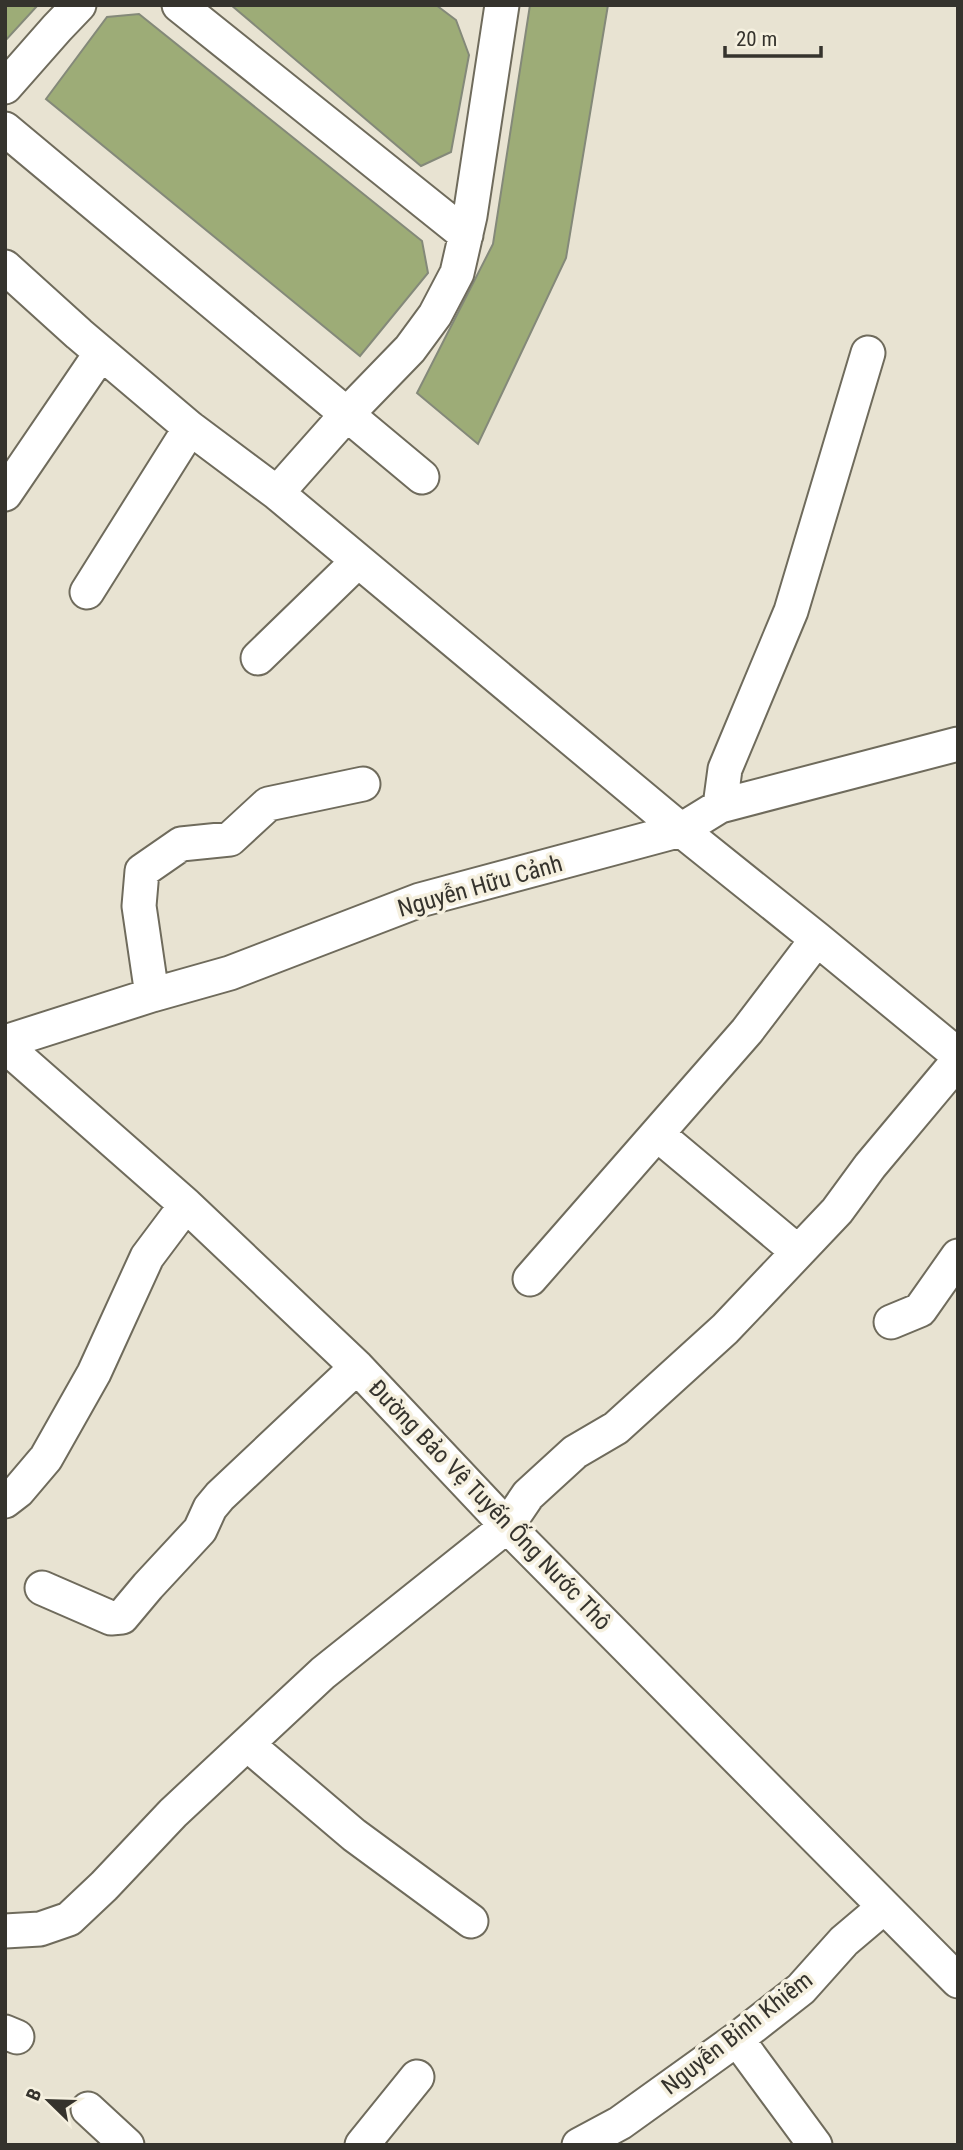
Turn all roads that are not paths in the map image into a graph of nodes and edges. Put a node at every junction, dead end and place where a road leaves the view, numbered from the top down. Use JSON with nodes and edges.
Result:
{"nodes":[{"id":1,"x":79,"y":5,"type":"edge"},
{"id":2,"x":179,"y":5,"type":"edge"},
{"id":3,"x":495,"y":9,"type":"edge"},
{"id":4,"x":5,"y":87,"type":"edge"},
{"id":5,"x":5,"y":129,"type":"edge"},
{"id":6,"x":466,"y":235,"type":"junction"},
{"id":7,"x":5,"y":267,"type":"edge"},
{"id":8,"x":101,"y":353,"type":"junction"},
{"id":9,"x":868,"y":353,"type":"dead end"},
{"id":10,"x":347,"y":414,"type":"junction"},
{"id":11,"x":190,"y":429,"type":"junction"},
{"id":12,"x":422,"y":477,"type":"dead end"},
{"id":13,"x":277,"y":493,"type":"junction"},
{"id":14,"x":5,"y":494,"type":"edge"},
{"id":15,"x":358,"y":561,"type":"junction"},
{"id":16,"x":87,"y":592,"type":"dead end"},
{"id":17,"x":258,"y":659,"type":"dead end"},
{"id":18,"x":958,"y":744,"type":"edge"},
{"id":19,"x":363,"y":784,"type":"dead end"},
{"id":20,"x":720,"y":806,"type":"junction"},
{"id":21,"x":681,"y":830,"type":"junction"},
{"id":22,"x":817,"y":939,"type":"junction"},
{"id":23,"x":152,"y":995,"type":"junction"},
{"id":24,"x":5,"y":1044,"type":"edge"},
{"id":25,"x":958,"y":1055,"type":"edge"},
{"id":26,"x":958,"y":1061,"type":"edge"},
{"id":27,"x":657,"y":1134,"type":"junction"},
{"id":28,"x":186,"y":1205,"type":"junction"},
{"id":29,"x":798,"y":1252,"type":"junction"},
{"id":30,"x":958,"y":1256,"type":"edge"},
{"id":31,"x":530,"y":1279,"type":"dead end"},
{"id":32,"x":891,"y":1322,"type":"dead end"},
{"id":33,"x":357,"y":1367,"type":"junction"},
{"id":34,"x":5,"y":1501,"type":"edge"},
{"id":35,"x":507,"y":1526,"type":"junction"},
{"id":36,"x":42,"y":1588,"type":"dead end"},
{"id":37,"x":247,"y":1744,"type":"junction"},
{"id":38,"x":883,"y":1908,"type":"junction"},
{"id":39,"x":471,"y":1921,"type":"dead end"},
{"id":40,"x":5,"y":1931,"type":"edge"},
{"id":41,"x":958,"y":1981,"type":"edge"},
{"id":42,"x":737,"y":2039,"type":"junction"},
{"id":43,"x":417,"y":2077,"type":"dead end"},
{"id":44,"x":88,"y":2109,"type":"dead end"},
{"id":45,"x":596,"y":2141,"type":"edge"},
{"id":46,"x":127,"y":2145,"type":"edge"},
{"id":47,"x":362,"y":2145,"type":"edge"},
{"id":48,"x":815,"y":2145,"type":"edge"}],
"edges":[{"from":1,"to":4,"type":"street"},
{"from":2,"to":6,"type":"street"},
{"from":3,"to":6,"type":"street"},
{"from":5,"to":10,"type":"street"},
{"from":6,"to":10,"type":"street"},
{"from":7,"to":8,"type":"street"},
{"from":8,"to":11,"type":"street"},
{"from":8,"to":14,"type":"street"},
{"from":9,"to":20,"type":"street"},
{"from":10,"to":12,"type":"street"},
{"from":10,"to":13,"type":"street"},
{"from":11,"to":13,"type":"street"},
{"from":11,"to":16,"type":"street"},
{"from":13,"to":15,"type":"street"},
{"from":15,"to":17,"type":"street"},
{"from":15,"to":21,"type":"street"},
{"from":18,"to":20,"type":"street","name":"Nguyễn Hữu Cảnh"},
{"from":19,"to":23,"type":"street"},
{"from":20,"to":21,"type":"street","name":"Nguyễn Hữu Cảnh"},
{"from":21,"to":22,"type":"street"},
{"from":21,"to":23,"type":"street","name":"Nguyễn Hữu Cảnh"},
{"from":22,"to":25,"type":"street"},
{"from":22,"to":27,"type":"street"},
{"from":23,"to":24,"type":"street","name":"Nguyễn Hữu Cảnh"},
{"from":24,"to":28,"type":"street","name":"Đường Bảo Vệ Tuyến Ống Nước Thô"},
{"from":26,"to":29,"type":"street"},
{"from":27,"to":29,"type":"street"},
{"from":27,"to":31,"type":"street"},
{"from":28,"to":33,"type":"street","name":"Đường Bảo Vệ Tuyến Ống Nước Thô"},
{"from":28,"to":34,"type":"street"},
{"from":29,"to":35,"type":"street"},
{"from":30,"to":32,"type":"street"},
{"from":33,"to":35,"type":"street","name":"Đường Bảo Vệ Tuyến Ống Nước Thô"},
{"from":33,"to":36,"type":"street"},
{"from":35,"to":37,"type":"street"},
{"from":35,"to":38,"type":"street","name":"Đường Bảo Vệ Tuyến Ống Nước Thô"},
{"from":37,"to":39,"type":"street"},
{"from":37,"to":40,"type":"street"},
{"from":38,"to":41,"type":"street","name":"Đường Bảo Vệ Tuyến Ống Nước Thô"},
{"from":38,"to":42,"type":"street","name":"Nguyễn Bỉnh Khiêm"},
{"from":42,"to":45,"type":"street","name":"Nguyễn Bỉnh Khiêm"},
{"from":42,"to":48,"type":"street"},
{"from":43,"to":47,"type":"street"},
{"from":44,"to":46,"type":"street"}]}
